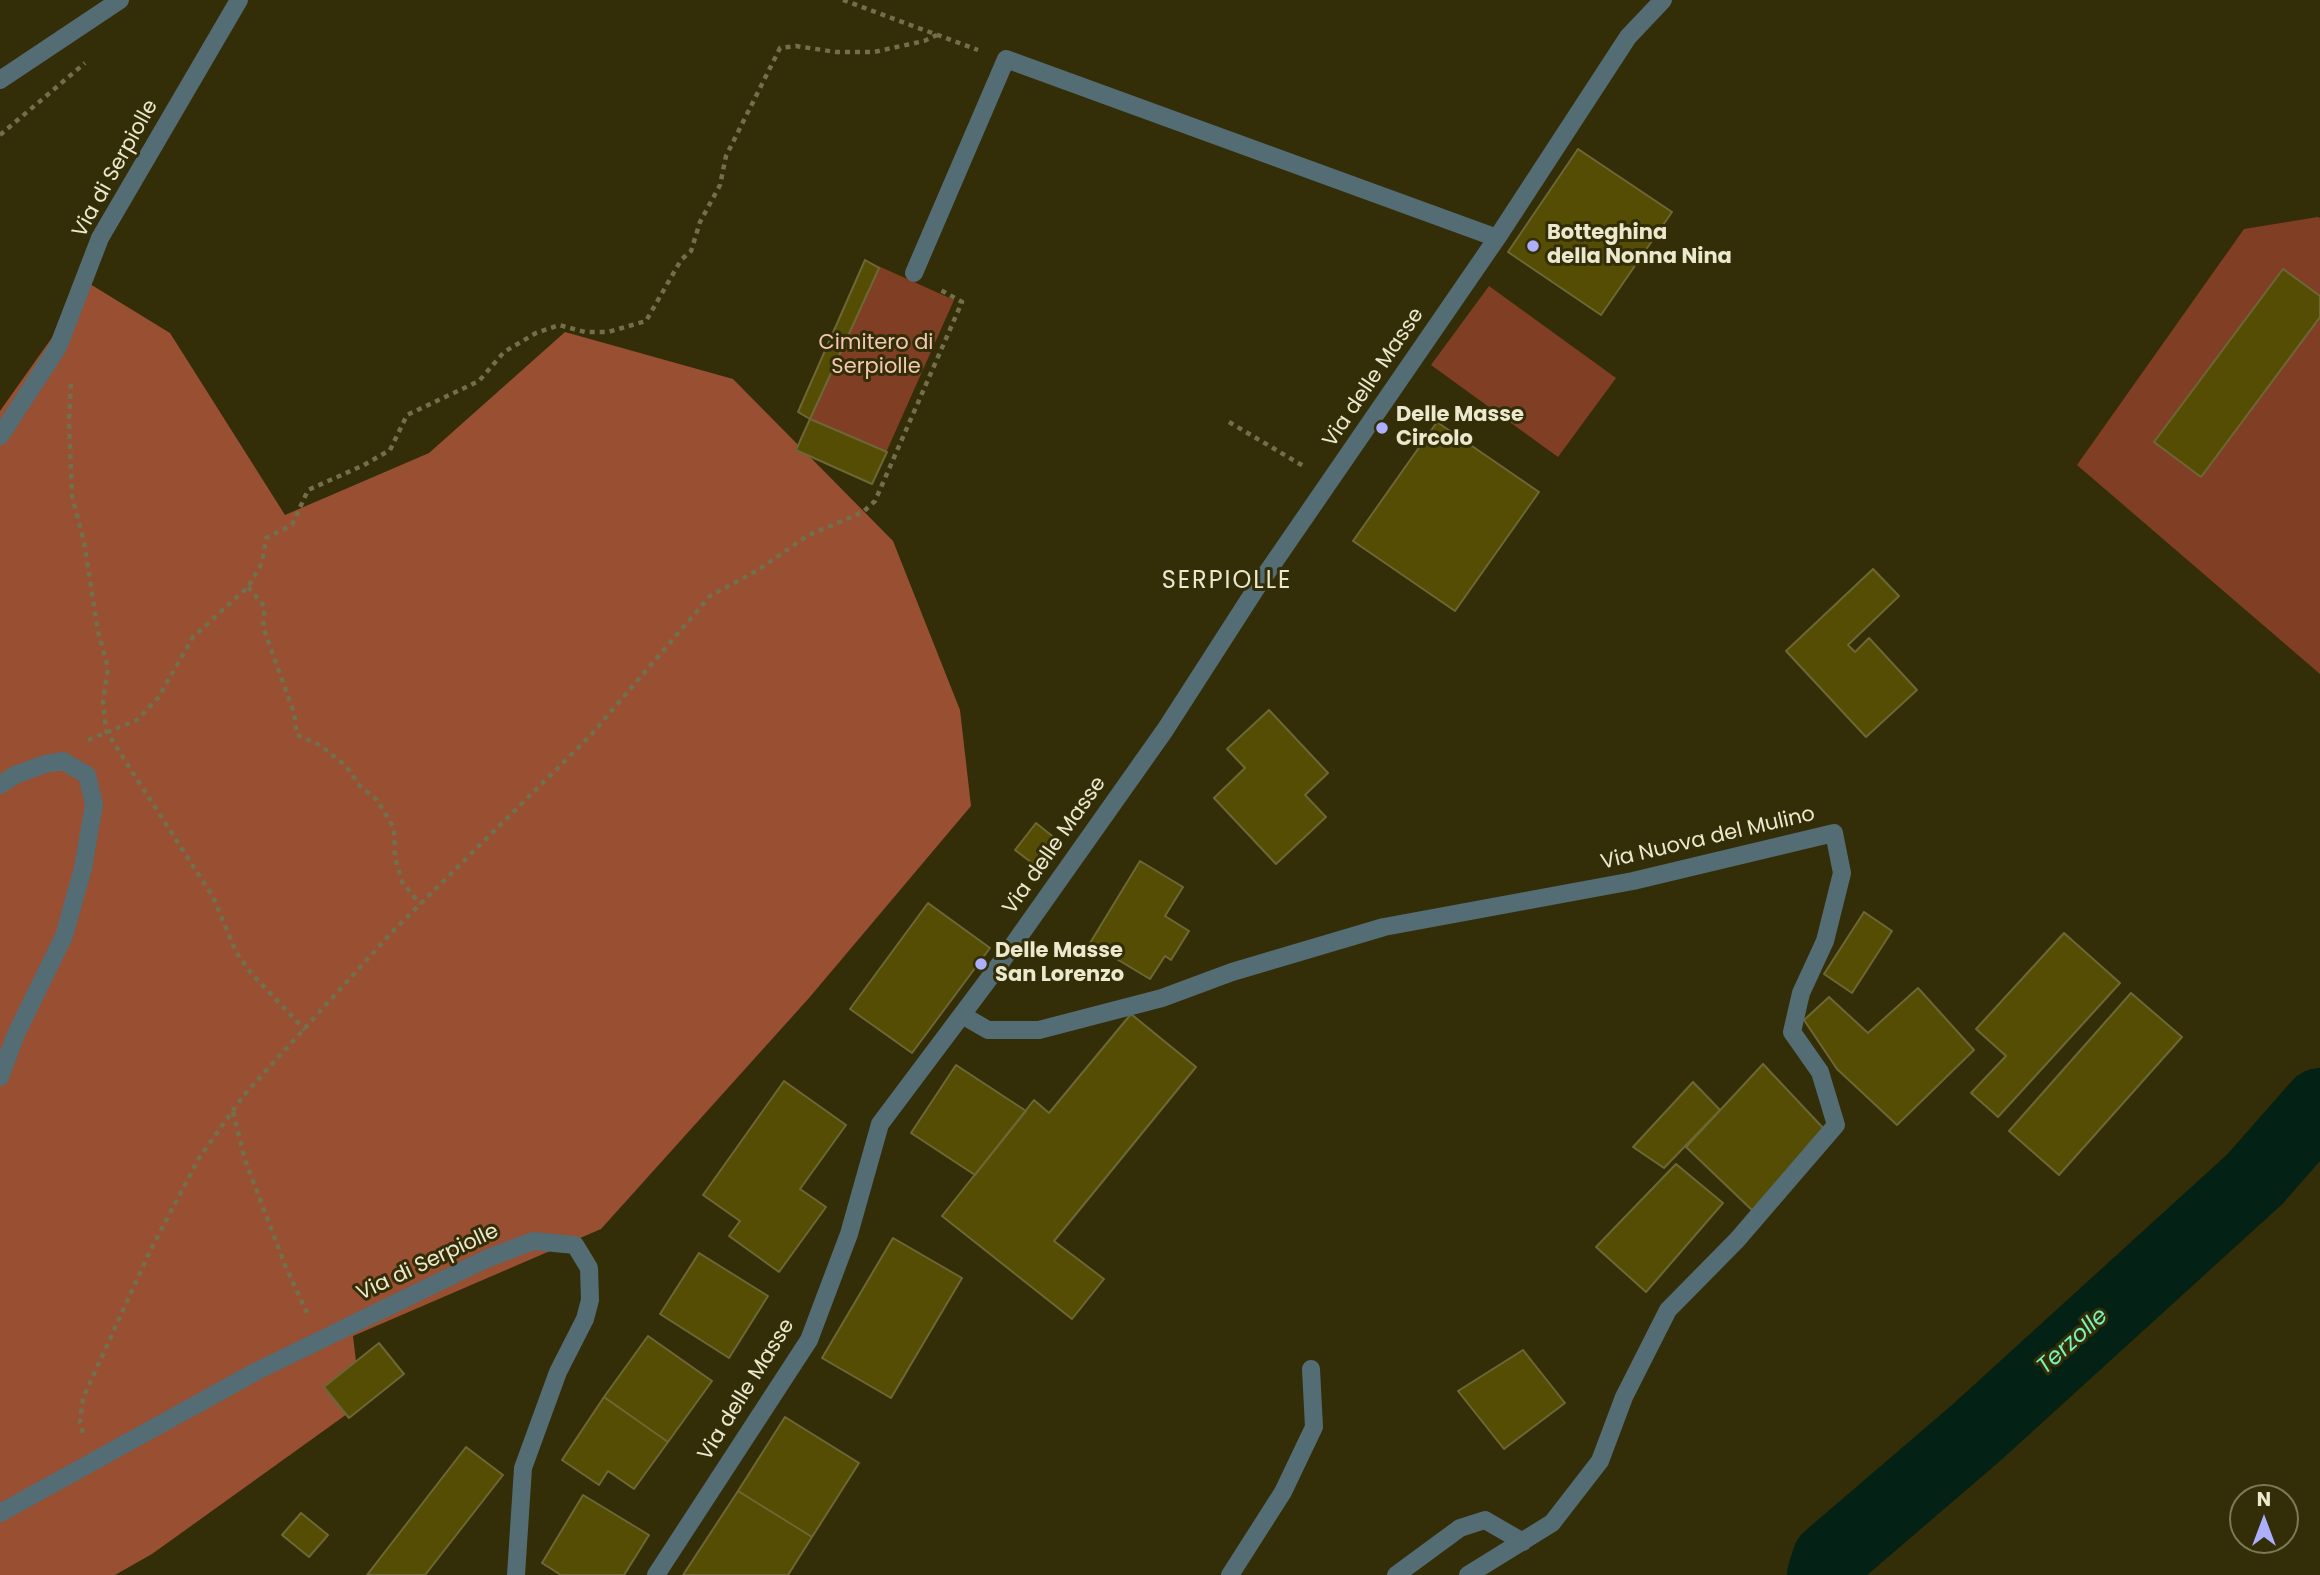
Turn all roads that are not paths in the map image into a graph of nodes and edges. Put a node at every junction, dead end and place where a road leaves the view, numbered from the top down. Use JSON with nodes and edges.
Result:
{"nodes":[{"id":1,"x":120,"y":0,"type":"edge"},
{"id":2,"x":239,"y":0,"type":"edge"},
{"id":3,"x":1663,"y":0,"type":"edge"},
{"id":4,"x":0,"y":80,"type":"edge"},
{"id":5,"x":1497,"y":238,"type":"junction"},
{"id":6,"x":914,"y":273,"type":"road end"},
{"id":7,"x":0,"y":436,"type":"edge"},
{"id":8,"x":0,"y":785,"type":"edge"},
{"id":9,"x":962,"y":1015,"type":"junction"},
{"id":10,"x":0,"y":1077,"type":"edge"},
{"id":11,"x":1311,"y":1369,"type":"dead end"},
{"id":12,"x":0,"y":1513,"type":"edge"},
{"id":13,"x":1522,"y":1542,"type":"junction"},
{"id":14,"x":516,"y":1575,"type":"edge"},
{"id":15,"x":656,"y":1575,"type":"edge"},
{"id":16,"x":1230,"y":1575,"type":"edge"},
{"id":17,"x":1396,"y":1575,"type":"edge"},
{"id":18,"x":1468,"y":1575,"type":"edge"}],
"edges":[{"from":1,"to":4,"type":"street"},
{"from":2,"to":7,"type":"street","name":"Via di Serpiolle"},
{"from":3,"to":5,"type":"street","name":"Via delle Masse"},
{"from":5,"to":6,"type":"street"},
{"from":5,"to":9,"type":"street","name":"Via delle Masse"},
{"from":8,"to":10,"type":"street"},
{"from":9,"to":13,"type":"street","name":"Via Nuova del Mulino"},
{"from":9,"to":15,"type":"street","name":"Via delle Masse"},
{"from":11,"to":16,"type":"street"},
{"from":12,"to":14,"type":"street","name":"Via di Serpiolle"},
{"from":13,"to":17,"type":"street"},
{"from":13,"to":18,"type":"street","name":"Via Nuova del Mulino"}]}
